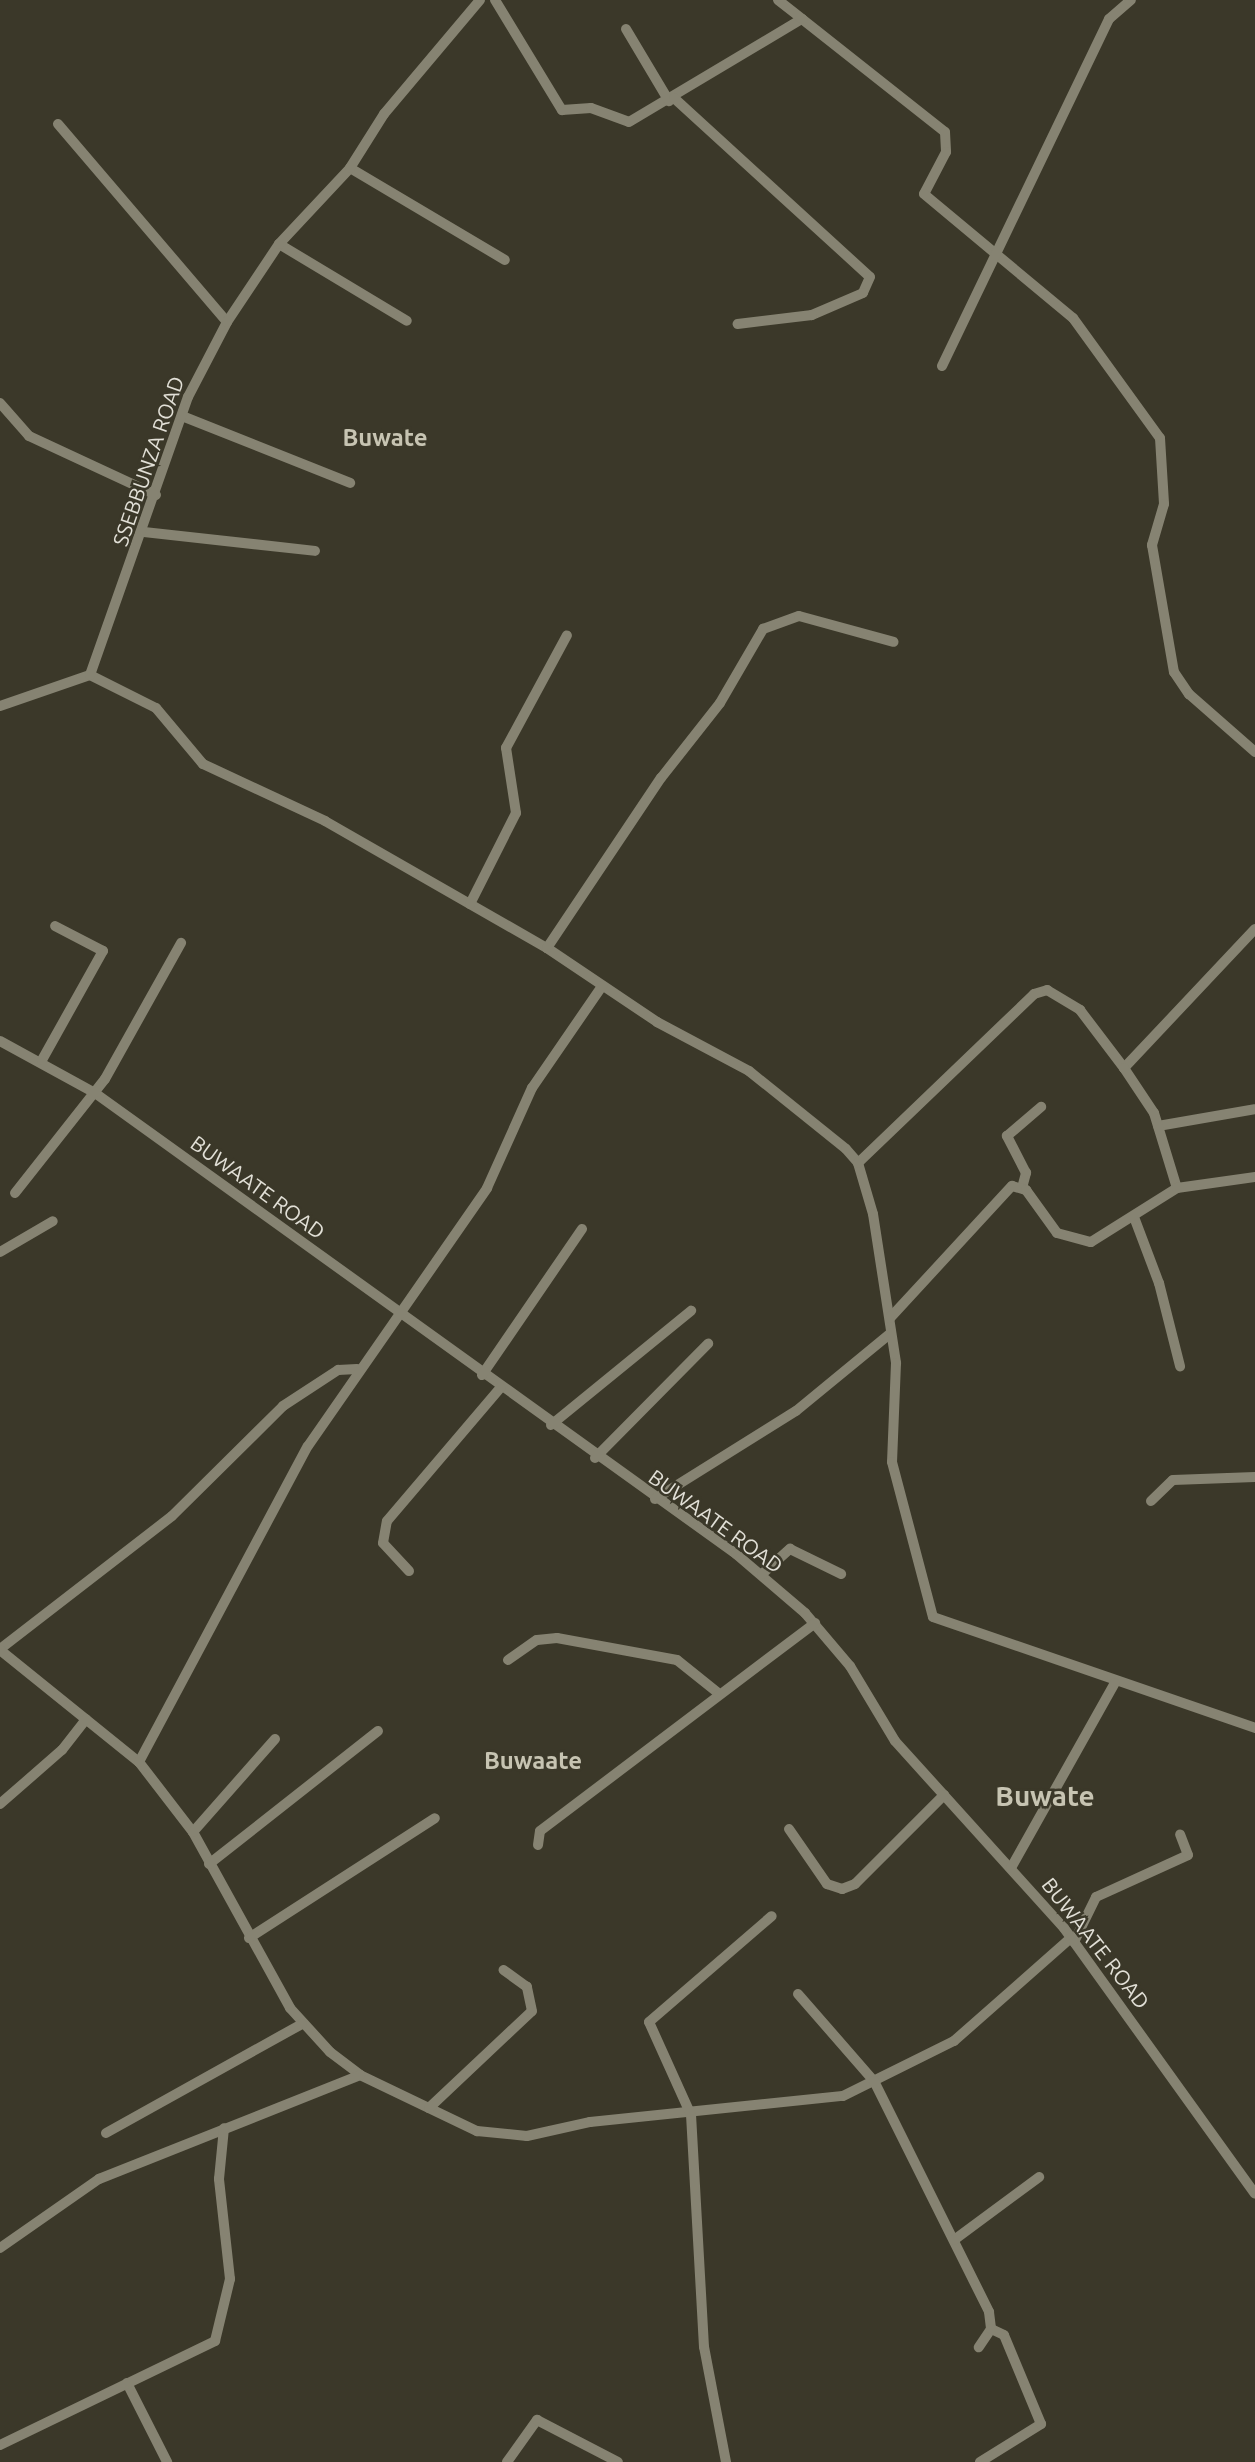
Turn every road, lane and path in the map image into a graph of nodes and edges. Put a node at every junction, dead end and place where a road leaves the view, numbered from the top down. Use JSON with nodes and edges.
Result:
{"nodes":[{"id":1,"x":480,"y":0,"type":"edge"},
{"id":2,"x":495,"y":0,"type":"edge"},
{"id":3,"x":778,"y":0,"type":"edge"},
{"id":4,"x":1131,"y":0,"type":"edge"},
{"id":5,"x":802,"y":19,"type":"junction"},
{"id":6,"x":626,"y":29,"type":"dead end"},
{"id":7,"x":672,"y":100,"type":"junction"},
{"id":8,"x":58,"y":124,"type":"dead end"},
{"id":9,"x":350,"y":168,"type":"junction"},
{"id":10,"x":279,"y":244,"type":"junction"},
{"id":11,"x":1001,"y":256,"type":"junction"},
{"id":12,"x":505,"y":260,"type":"dead end"},
{"id":13,"x":407,"y":321,"type":"dead end"},
{"id":14,"x":227,"y":322,"type":"junction"},
{"id":15,"x":738,"y":324,"type":"dead end"},
{"id":16,"x":942,"y":366,"type":"dead end"},
{"id":17,"x":0,"y":403,"type":"edge"},
{"id":18,"x":182,"y":416,"type":"junction"},
{"id":19,"x":350,"y":484,"type":"dead end"},
{"id":20,"x":156,"y":495,"type":"junction"},
{"id":21,"x":144,"y":532,"type":"junction"},
{"id":22,"x":316,"y":551,"type":"dead end"},
{"id":23,"x":567,"y":635,"type":"dead end"},
{"id":24,"x":894,"y":642,"type":"dead end"},
{"id":25,"x":90,"y":675,"type":"junction"},
{"id":26,"x":0,"y":706,"type":"edge"},
{"id":27,"x":1255,"y":752,"type":"edge"},
{"id":28,"x":470,"y":904,"type":"junction"},
{"id":29,"x":55,"y":926,"type":"dead end"},
{"id":30,"x":1255,"y":929,"type":"edge"},
{"id":31,"x":181,"y":943,"type":"dead end"},
{"id":32,"x":547,"y":948,"type":"junction"},
{"id":33,"x":602,"y":986,"type":"junction"},
{"id":34,"x":0,"y":1041,"type":"edge"},
{"id":35,"x":42,"y":1060,"type":"junction"},
{"id":36,"x":1124,"y":1068,"type":"junction"},
{"id":37,"x":95,"y":1093,"type":"junction"},
{"id":38,"x":1041,"y":1107,"type":"dead end"},
{"id":39,"x":1255,"y":1109,"type":"edge"},
{"id":40,"x":1158,"y":1126,"type":"junction"},
{"id":41,"x":858,"y":1163,"type":"junction"},
{"id":42,"x":1255,"y":1177,"type":"edge"},
{"id":43,"x":1022,"y":1188,"type":"junction"},
{"id":44,"x":1177,"y":1188,"type":"junction"},
{"id":45,"x":15,"y":1193,"type":"dead end"},
{"id":46,"x":1134,"y":1217,"type":"junction"},
{"id":47,"x":53,"y":1221,"type":"dead end"},
{"id":48,"x":582,"y":1229,"type":"dead end"},
{"id":49,"x":0,"y":1252,"type":"edge"},
{"id":50,"x":691,"y":1311,"type":"dead end"},
{"id":51,"x":400,"y":1314,"type":"junction"},
{"id":52,"x":890,"y":1318,"type":"junction"},
{"id":53,"x":891,"y":1333,"type":"junction"},
{"id":54,"x":708,"y":1345,"type":"dead end"},
{"id":55,"x":1180,"y":1366,"type":"dead end"},
{"id":56,"x":357,"y":1369,"type":"junction"},
{"id":57,"x":482,"y":1375,"type":"junction"},
{"id":58,"x":500,"y":1388,"type":"junction"},
{"id":59,"x":551,"y":1425,"type":"junction"},
{"id":60,"x":595,"y":1458,"type":"junction"},
{"id":61,"x":1255,"y":1477,"type":"edge"},
{"id":62,"x":654,"y":1499,"type":"junction"},
{"id":63,"x":1151,"y":1501,"type":"dead end"},
{"id":64,"x":409,"y":1571,"type":"dead end"},
{"id":65,"x":762,"y":1574,"type":"junction"},
{"id":66,"x":841,"y":1574,"type":"dead end"},
{"id":67,"x":815,"y":1623,"type":"junction"},
{"id":68,"x":0,"y":1650,"type":"edge"},
{"id":69,"x":508,"y":1660,"type":"dead end"},
{"id":70,"x":1115,"y":1683,"type":"junction"},
{"id":71,"x":717,"y":1692,"type":"junction"},
{"id":72,"x":86,"y":1719,"type":"junction"},
{"id":73,"x":1255,"y":1728,"type":"edge"},
{"id":74,"x":378,"y":1731,"type":"dead end"},
{"id":75,"x":275,"y":1739,"type":"dead end"},
{"id":76,"x":139,"y":1762,"type":"junction"},
{"id":77,"x":944,"y":1795,"type":"junction"},
{"id":78,"x":0,"y":1804,"type":"edge"},
{"id":79,"x":435,"y":1818,"type":"dead end"},
{"id":80,"x":789,"y":1829,"type":"dead end"},
{"id":81,"x":193,"y":1832,"type":"junction"},
{"id":82,"x":1180,"y":1834,"type":"dead end"},
{"id":83,"x":538,"y":1845,"type":"dead end"},
{"id":84,"x":209,"y":1864,"type":"junction"},
{"id":85,"x":1011,"y":1868,"type":"junction"},
{"id":86,"x":772,"y":1916,"type":"dead end"},
{"id":87,"x":249,"y":1938,"type":"junction"},
{"id":88,"x":1072,"y":1940,"type":"junction"},
{"id":89,"x":504,"y":1970,"type":"dead end"},
{"id":90,"x":798,"y":1994,"type":"dead end"},
{"id":91,"x":302,"y":2024,"type":"junction"},
{"id":92,"x":360,"y":2075,"type":"junction"},
{"id":93,"x":874,"y":2081,"type":"junction"},
{"id":94,"x":429,"y":2108,"type":"junction"},
{"id":95,"x":691,"y":2115,"type":"junction"},
{"id":96,"x":224,"y":2128,"type":"junction"},
{"id":97,"x":106,"y":2133,"type":"dead end"},
{"id":98,"x":1039,"y":2177,"type":"dead end"},
{"id":99,"x":1255,"y":2194,"type":"edge"},
{"id":100,"x":954,"y":2240,"type":"junction"},
{"id":101,"x":0,"y":2248,"type":"edge"},
{"id":102,"x":991,"y":2329,"type":"junction"},
{"id":103,"x":979,"y":2347,"type":"dead end"},
{"id":104,"x":127,"y":2383,"type":"junction"},
{"id":105,"x":0,"y":2445,"type":"edge"},
{"id":106,"x":167,"y":2462,"type":"edge"},
{"id":107,"x":507,"y":2462,"type":"edge"},
{"id":108,"x":618,"y":2462,"type":"edge"},
{"id":109,"x":726,"y":2462,"type":"edge"},
{"id":110,"x":981,"y":2462,"type":"edge"}],
"edges":[{"from":1,"to":9,"type":"street","name":"SSEBBUNZA ROAD"},
{"from":2,"to":7,"type":"street"},
{"from":3,"to":5,"type":"street"},
{"from":4,"to":11,"type":"street"},
{"from":5,"to":7,"type":"street"},
{"from":5,"to":11,"type":"street"},
{"from":6,"to":7,"type":"street"},
{"from":7,"to":15,"type":"street"},
{"from":8,"to":14,"type":"street"},
{"from":9,"to":10,"type":"street","name":"SSEBBUNZA ROAD"},
{"from":9,"to":12,"type":"street"},
{"from":10,"to":13,"type":"street"},
{"from":10,"to":14,"type":"street","name":"SSEBBUNZA ROAD"},
{"from":11,"to":16,"type":"street"},
{"from":11,"to":27,"type":"street"},
{"from":14,"to":18,"type":"street","name":"SSEBBUNZA ROAD"},
{"from":17,"to":20,"type":"street"},
{"from":18,"to":19,"type":"street"},
{"from":18,"to":20,"type":"street","name":"SSEBBUNZA ROAD"},
{"from":20,"to":21,"type":"street","name":"SSEBBUNZA ROAD"},
{"from":21,"to":22,"type":"street"},
{"from":21,"to":25,"type":"street","name":"SSEBBUNZA ROAD"},
{"from":23,"to":28,"type":"street"},
{"from":24,"to":32,"type":"street"},
{"from":25,"to":26,"type":"street"},
{"from":25,"to":28,"type":"street"},
{"from":28,"to":32,"type":"street"},
{"from":29,"to":35,"type":"street"},
{"from":30,"to":36,"type":"street"},
{"from":31,"to":37,"type":"street"},
{"from":32,"to":33,"type":"street"},
{"from":33,"to":41,"type":"street"},
{"from":33,"to":51,"type":"street"},
{"from":34,"to":35,"type":"street","name":"BUWAATE ROAD"},
{"from":35,"to":37,"type":"street","name":"BUWAATE ROAD"},
{"from":36,"to":40,"type":"street"},
{"from":36,"to":41,"type":"street"},
{"from":37,"to":45,"type":"street"},
{"from":37,"to":51,"type":"street","name":"BUWAATE ROAD"},
{"from":38,"to":43,"type":"street"},
{"from":39,"to":40,"type":"street"},
{"from":40,"to":44,"type":"street"},
{"from":41,"to":52,"type":"street"},
{"from":42,"to":44,"type":"street"},
{"from":43,"to":46,"type":"street"},
{"from":43,"to":52,"type":"street"},
{"from":44,"to":46,"type":"street"},
{"from":46,"to":55,"type":"street"},
{"from":47,"to":49,"type":"street"},
{"from":48,"to":57,"type":"street"},
{"from":50,"to":59,"type":"street"},
{"from":51,"to":56,"type":"street"},
{"from":51,"to":57,"type":"street","name":"BUWAATE ROAD"},
{"from":52,"to":53,"type":"street"},
{"from":53,"to":62,"type":"street"},
{"from":53,"to":70,"type":"street"},
{"from":54,"to":60,"type":"street"},
{"from":56,"to":68,"type":"street"},
{"from":56,"to":76,"type":"street"},
{"from":57,"to":58,"type":"street","name":"BUWAATE ROAD"},
{"from":58,"to":59,"type":"street","name":"BUWAATE ROAD"},
{"from":58,"to":64,"type":"street"},
{"from":59,"to":60,"type":"street","name":"BUWAATE ROAD"},
{"from":60,"to":62,"type":"street","name":"BUWAATE ROAD"},
{"from":61,"to":63,"type":"street"},
{"from":62,"to":65,"type":"street","name":"BUWAATE ROAD"},
{"from":65,"to":66,"type":"street"},
{"from":65,"to":67,"type":"street","name":"BUWAATE ROAD"},
{"from":67,"to":71,"type":"street"},
{"from":67,"to":77,"type":"street","name":"BUWAATE ROAD"},
{"from":68,"to":72,"type":"street"},
{"from":69,"to":71,"type":"street"},
{"from":70,"to":73,"type":"street"},
{"from":70,"to":85,"type":"street"},
{"from":71,"to":83,"type":"street"},
{"from":72,"to":76,"type":"street"},
{"from":72,"to":78,"type":"street"},
{"from":74,"to":84,"type":"street"},
{"from":75,"to":81,"type":"street"},
{"from":76,"to":81,"type":"street"},
{"from":77,"to":80,"type":"street"},
{"from":77,"to":85,"type":"street","name":"BUWAATE ROAD"},
{"from":79,"to":87,"type":"street"},
{"from":81,"to":84,"type":"street"},
{"from":82,"to":88,"type":"street"},
{"from":84,"to":87,"type":"street"},
{"from":85,"to":88,"type":"street","name":"BUWAATE ROAD"},
{"from":86,"to":95,"type":"street"},
{"from":87,"to":91,"type":"street"},
{"from":88,"to":93,"type":"street"},
{"from":88,"to":99,"type":"street","name":"BUWAATE ROAD"},
{"from":89,"to":94,"type":"street"},
{"from":90,"to":93,"type":"street"},
{"from":91,"to":92,"type":"street"},
{"from":91,"to":97,"type":"street"},
{"from":92,"to":94,"type":"street"},
{"from":92,"to":96,"type":"street"},
{"from":93,"to":95,"type":"street"},
{"from":93,"to":100,"type":"street"},
{"from":94,"to":95,"type":"street"},
{"from":95,"to":109,"type":"street"},
{"from":96,"to":101,"type":"street"},
{"from":96,"to":104,"type":"street"},
{"from":98,"to":100,"type":"street"},
{"from":100,"to":102,"type":"street"},
{"from":102,"to":103,"type":"street"},
{"from":102,"to":110,"type":"street"},
{"from":104,"to":105,"type":"street"},
{"from":104,"to":106,"type":"street"},
{"from":107,"to":108,"type":"street"}]}
